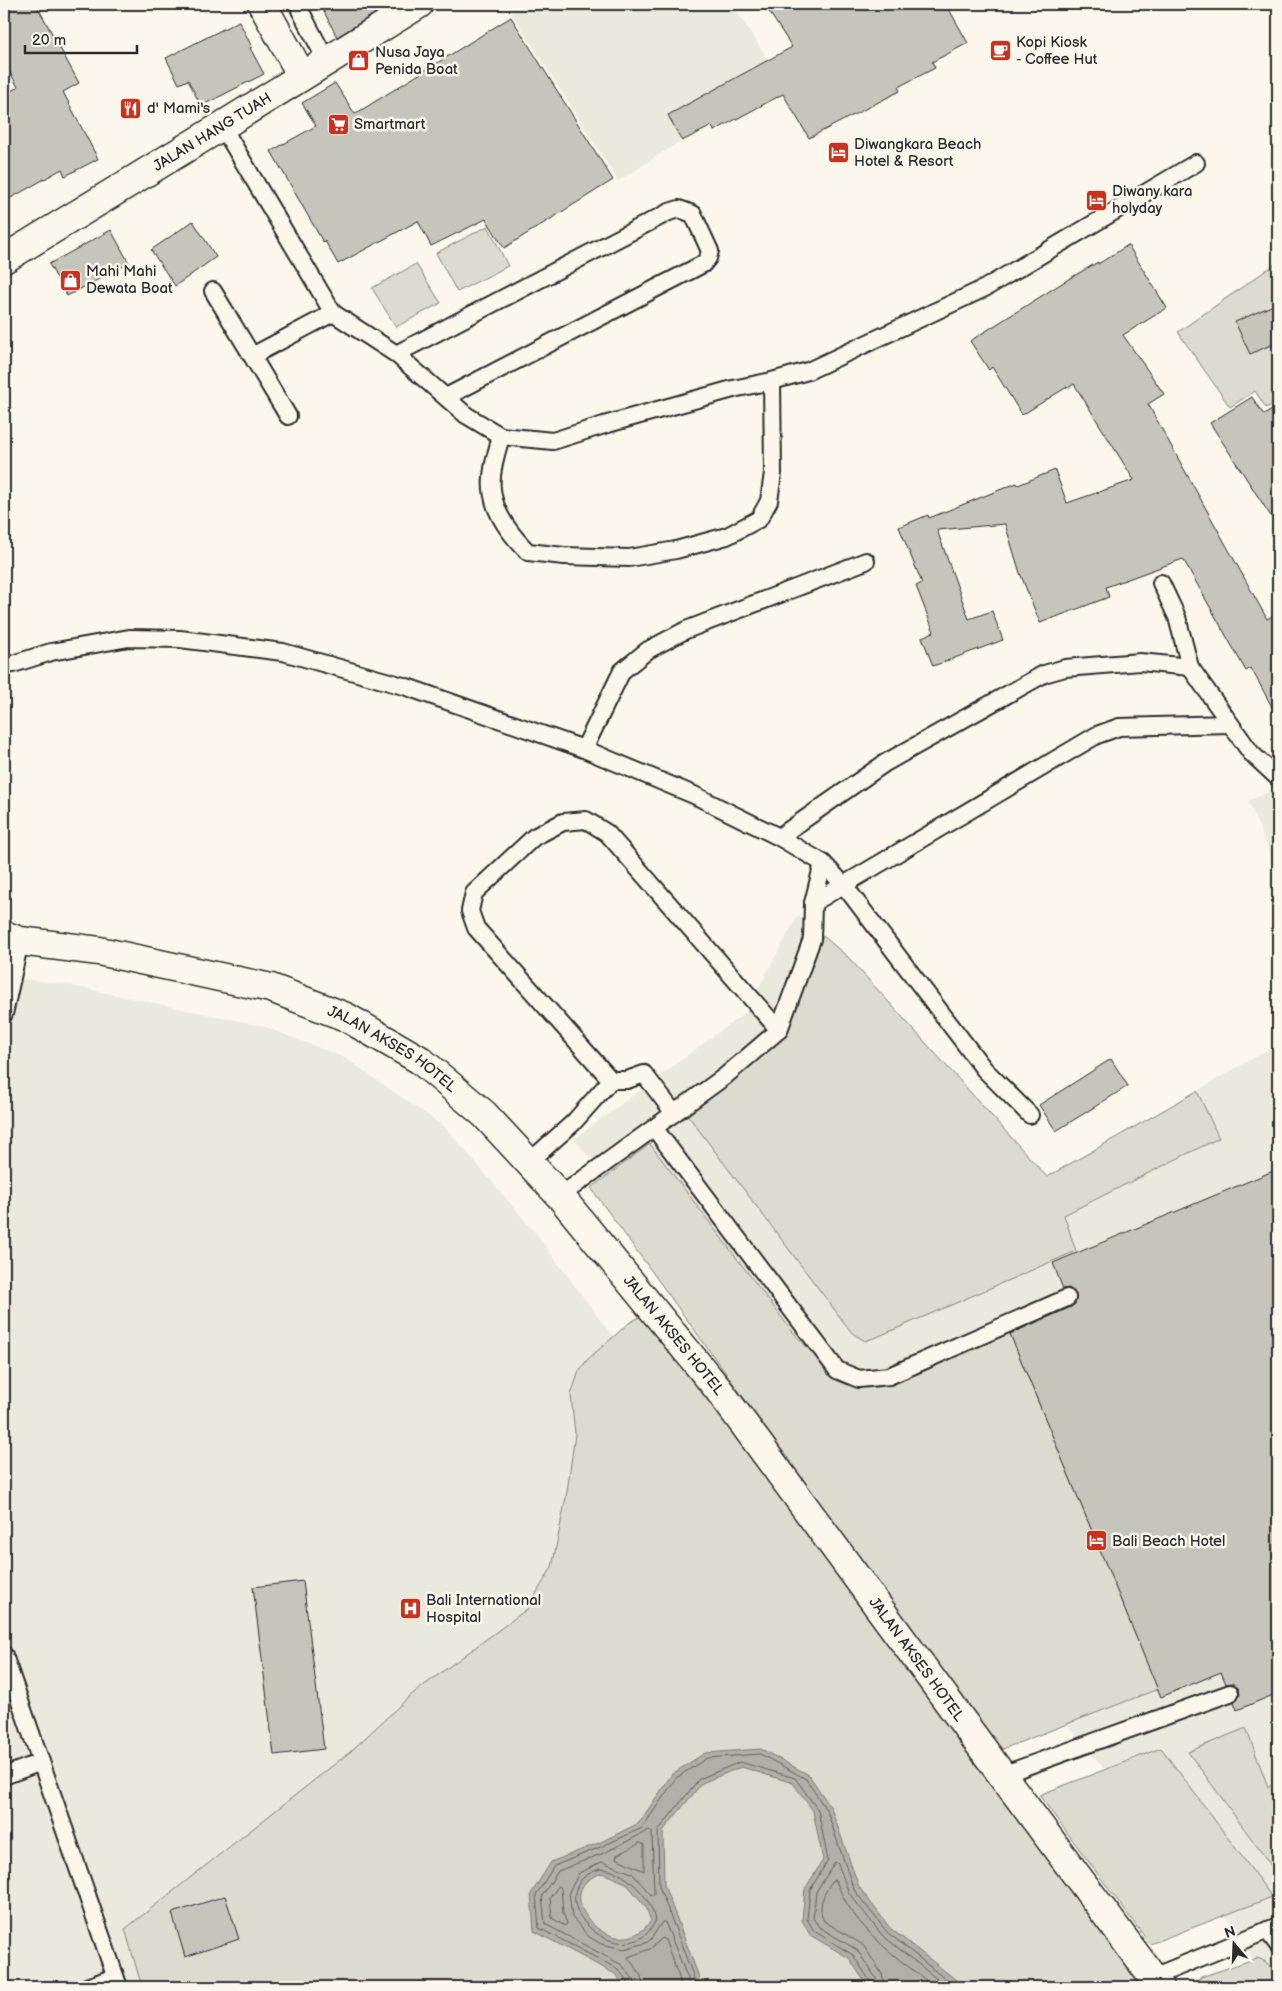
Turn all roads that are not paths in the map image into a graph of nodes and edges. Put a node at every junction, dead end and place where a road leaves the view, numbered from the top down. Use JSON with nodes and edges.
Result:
{"nodes":[{"id":1,"x":262,"y":4,"type":"edge"},
{"id":2,"x":299,"y":4,"type":"edge"},
{"id":3,"x":418,"y":4,"type":"edge"},
{"id":4,"x":326,"y":60,"type":"junction"},
{"id":5,"x":302,"y":76,"type":"junction"},
{"id":6,"x":222,"y":126,"type":"junction"},
{"id":7,"x":1196,"y":163,"type":"dead end"},
{"id":8,"x":4,"y":259,"type":"edge"},
{"id":9,"x":213,"y":291,"type":"dead end"},
{"id":10,"x":334,"y":313,"type":"junction"},
{"id":11,"x":396,"y":354,"type":"junction"},
{"id":12,"x":252,"y":356,"type":"junction"},
{"id":13,"x":772,"y":381,"type":"junction"},
{"id":14,"x":446,"y":398,"type":"junction"},
{"id":15,"x":288,"y":416,"type":"dead end"},
{"id":16,"x":501,"y":436,"type":"junction"},
{"id":17,"x":866,"y":561,"type":"dead end"},
{"id":18,"x":1161,"y":583,"type":"dead end"},
{"id":19,"x":4,"y":665,"type":"edge"},
{"id":20,"x":1190,"y":667,"type":"junction"},
{"id":21,"x":1229,"y":724,"type":"junction"},
{"id":22,"x":584,"y":749,"type":"junction"},
{"id":23,"x":1278,"y":778,"type":"edge"},
{"id":24,"x":779,"y":837,"type":"junction"},
{"id":25,"x":823,"y":863,"type":"junction"},
{"id":26,"x":843,"y":884,"type":"junction"},
{"id":27,"x":813,"y":903,"type":"junction"},
{"id":28,"x":8,"y":935,"type":"edge"},
{"id":29,"x":4,"y":1014,"type":"edge"},
{"id":30,"x":779,"y":1030,"type":"junction"},
{"id":31,"x":611,"y":1080,"type":"junction"},
{"id":32,"x":674,"y":1113,"type":"junction"},
{"id":33,"x":1030,"y":1115,"type":"dead end"},
{"id":34,"x":655,"y":1129,"type":"junction"},
{"id":35,"x":529,"y":1162,"type":"junction"},
{"id":36,"x":560,"y":1196,"type":"junction"},
{"id":37,"x":1067,"y":1298,"type":"dead end"},
{"id":38,"x":4,"y":1655,"type":"edge"},
{"id":39,"x":1230,"y":1694,"type":"dead end"},
{"id":40,"x":41,"y":1762,"type":"junction"},
{"id":41,"x":1002,"y":1775,"type":"junction"},
{"id":42,"x":4,"y":1776,"type":"edge"},
{"id":43,"x":1272,"y":1928,"type":"edge"},
{"id":44,"x":1278,"y":1945,"type":"edge"},
{"id":45,"x":117,"y":1982,"type":"edge"},
{"id":46,"x":1157,"y":1982,"type":"edge"},
{"id":47,"x":87,"y":1987,"type":"edge"}],
"edges":[{"from":1,"to":5,"type":"street"},
{"from":2,"to":4,"type":"lane"},
{"from":3,"to":4,"type":"street","name":"JALAN HANG TUAH"},
{"from":4,"to":5,"type":"street","name":"JALAN HANG TUAH"},
{"from":5,"to":6,"type":"street","name":"JALAN HANG TUAH"},
{"from":6,"to":8,"type":"street","name":"JALAN HANG TUAH"},
{"from":6,"to":10,"type":"lane"},
{"from":7,"to":13,"type":"lane"},
{"from":9,"to":12,"type":"lane"},
{"from":10,"to":11,"type":"lane"},
{"from":10,"to":12,"type":"lane"},
{"from":11,"to":14,"type":"lane"},
{"from":11,"to":14,"type":"lane"},
{"from":12,"to":15,"type":"lane"},
{"from":13,"to":16,"type":"lane"},
{"from":13,"to":16,"type":"lane"},
{"from":14,"to":16,"type":"lane"},
{"from":17,"to":22,"type":"lane"},
{"from":18,"to":20,"type":"lane"},
{"from":19,"to":22,"type":"lane"},
{"from":20,"to":21,"type":"lane"},
{"from":20,"to":24,"type":"lane"},
{"from":21,"to":23,"type":"lane"},
{"from":21,"to":26,"type":"lane"},
{"from":22,"to":24,"type":"lane"},
{"from":24,"to":25,"type":"lane"},
{"from":25,"to":26,"type":"lane"},
{"from":25,"to":27,"type":"lane"},
{"from":26,"to":27,"type":"lane"},
{"from":26,"to":33,"type":"lane"},
{"from":27,"to":30,"type":"lane"},
{"from":28,"to":29,"type":"lane"},
{"from":28,"to":35,"type":"street","name":"JALAN AKSES HOTEL"},
{"from":30,"to":31,"type":"lane"},
{"from":30,"to":32,"type":"lane"},
{"from":31,"to":32,"type":"lane"},
{"from":31,"to":35,"type":"lane"},
{"from":32,"to":34,"type":"lane"},
{"from":34,"to":36,"type":"lane"},
{"from":34,"to":37,"type":"lane"},
{"from":35,"to":36,"type":"street","name":"JALAN AKSES HOTEL"},
{"from":36,"to":41,"type":"street","name":"JALAN AKSES HOTEL"},
{"from":38,"to":40,"type":"lane"},
{"from":39,"to":41,"type":"lane"},
{"from":40,"to":42,"type":"lane"},
{"from":40,"to":45,"type":"lane"},
{"from":41,"to":46,"type":"street","name":"JALAN AKSES HOTEL"},
{"from":43,"to":44,"type":"lane"},
{"from":43,"to":46,"type":"lane"},
{"from":45,"to":47,"type":"lane"}]}
